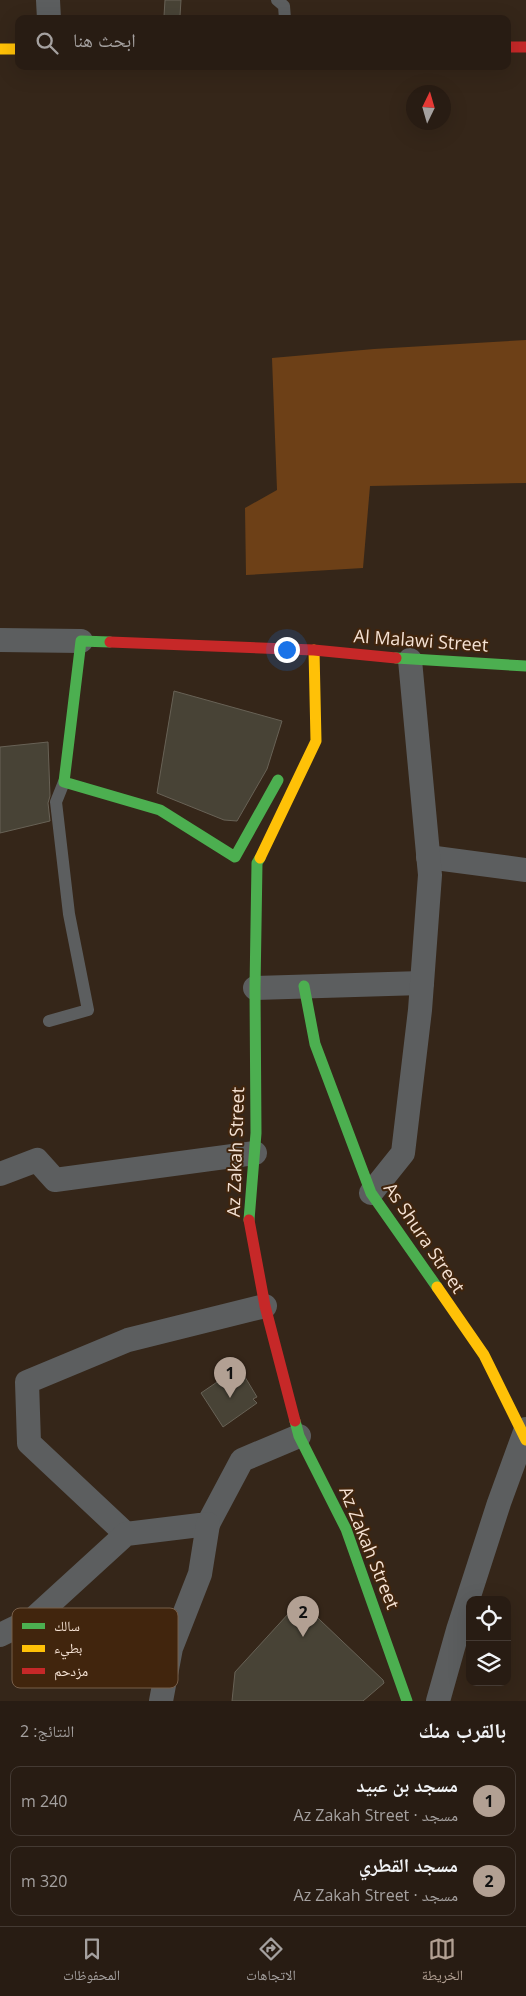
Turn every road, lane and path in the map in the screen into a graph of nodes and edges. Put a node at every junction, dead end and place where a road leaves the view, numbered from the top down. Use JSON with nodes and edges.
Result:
{"nodes":[{"id":1,"x":48,"y":0,"type":"edge"},
{"id":2,"x":277,"y":0,"type":"edge"},
{"id":3,"x":49,"y":15,"type":"edge"},
{"id":4,"x":285,"y":15,"type":"edge"},
{"id":5,"x":511,"y":47,"type":"edge"},
{"id":6,"x":526,"y":47,"type":"edge"},
{"id":7,"x":0,"y":49,"type":"edge"},
{"id":8,"x":15,"y":49,"type":"edge"},
{"id":9,"x":0,"y":640,"type":"edge"},
{"id":10,"x":81,"y":641,"type":"junction"},
{"id":11,"x":314,"y":650,"type":"junction"},
{"id":12,"x":410,"y":660,"type":"junction"},
{"id":13,"x":526,"y":666,"type":"edge"},
{"id":14,"x":316,"y":741,"type":"junction"},
{"id":15,"x":295,"y":757,"type":"dead end"},
{"id":16,"x":283,"y":770,"type":"dead end"},
{"id":17,"x":64,"y":782,"type":"junction"},
{"id":18,"x":428,"y":856,"type":"junction"},
{"id":19,"x":526,"y":870,"type":"edge"},
{"id":20,"x":422,"y":983,"type":"junction"},
{"id":21,"x":304,"y":986,"type":"junction"},
{"id":22,"x":255,"y":988,"type":"junction"},
{"id":23,"x":49,"y":1021,"type":"dead end"},
{"id":24,"x":255,"y":1153,"type":"junction"},
{"id":25,"x":0,"y":1174,"type":"edge"},
{"id":26,"x":371,"y":1193,"type":"junction"},
{"id":27,"x":265,"y":1306,"type":"junction"},
{"id":28,"x":525,"y":1435,"type":"edge"},
{"id":29,"x":299,"y":1436,"type":"junction"},
{"id":30,"x":208,"y":1524,"type":"junction"},
{"id":31,"x":126,"y":1534,"type":"junction"},
{"id":32,"x":44,"y":1608,"type":"edge"},
{"id":33,"x":12,"y":1629,"type":"edge"},
{"id":34,"x":178,"y":1630,"type":"edge"},
{"id":35,"x":0,"y":1635,"type":"edge"},
{"id":36,"x":163,"y":1688,"type":"edge"},
{"id":37,"x":399,"y":1697,"type":"edge"},
{"id":38,"x":161,"y":1701,"type":"edge"},
{"id":39,"x":438,"y":1701,"type":"edge"}],
"edges":[{"from":1,"to":3,"type":"street"},
{"from":2,"to":4,"type":"lane"},
{"from":5,"to":6,"type":"street"},
{"from":7,"to":8,"type":"street"},
{"from":9,"to":10,"type":"street"},
{"from":10,"to":11,"type":"street","name":"Al Malawi Street"},
{"from":10,"to":17,"type":"street"},
{"from":11,"to":12,"type":"street","name":"Al Malawi Street"},
{"from":11,"to":14,"type":"street","name":"Az Zakah Street"},
{"from":12,"to":13,"type":"street","name":"Al Malawi Street"},
{"from":12,"to":18,"type":"street"},
{"from":14,"to":15,"type":"street"},
{"from":14,"to":22,"type":"street","name":"Az Zakah Street"},
{"from":16,"to":17,"type":"street"},
{"from":17,"to":23,"type":"lane"},
{"from":18,"to":19,"type":"street"},
{"from":18,"to":20,"type":"street"},
{"from":20,"to":21,"type":"street"},
{"from":20,"to":26,"type":"street"},
{"from":21,"to":22,"type":"street"},
{"from":21,"to":26,"type":"street","name":"As Shura Street"},
{"from":22,"to":24,"type":"street","name":"Az Zakah Street"},
{"from":24,"to":25,"type":"street"},
{"from":24,"to":27,"type":"street","name":"Az Zakah Street"},
{"from":26,"to":28,"type":"street","name":"As Shura Street"},
{"from":27,"to":29,"type":"street","name":"Az Zakah Street"},
{"from":27,"to":31,"type":"street"},
{"from":28,"to":39,"type":"street"},
{"from":29,"to":30,"type":"street"},
{"from":29,"to":37,"type":"street","name":"Az Zakah Street"},
{"from":30,"to":31,"type":"street"},
{"from":30,"to":34,"type":"street"},
{"from":31,"to":32,"type":"street"},
{"from":33,"to":35,"type":"street"},
{"from":36,"to":38,"type":"street"}]}
